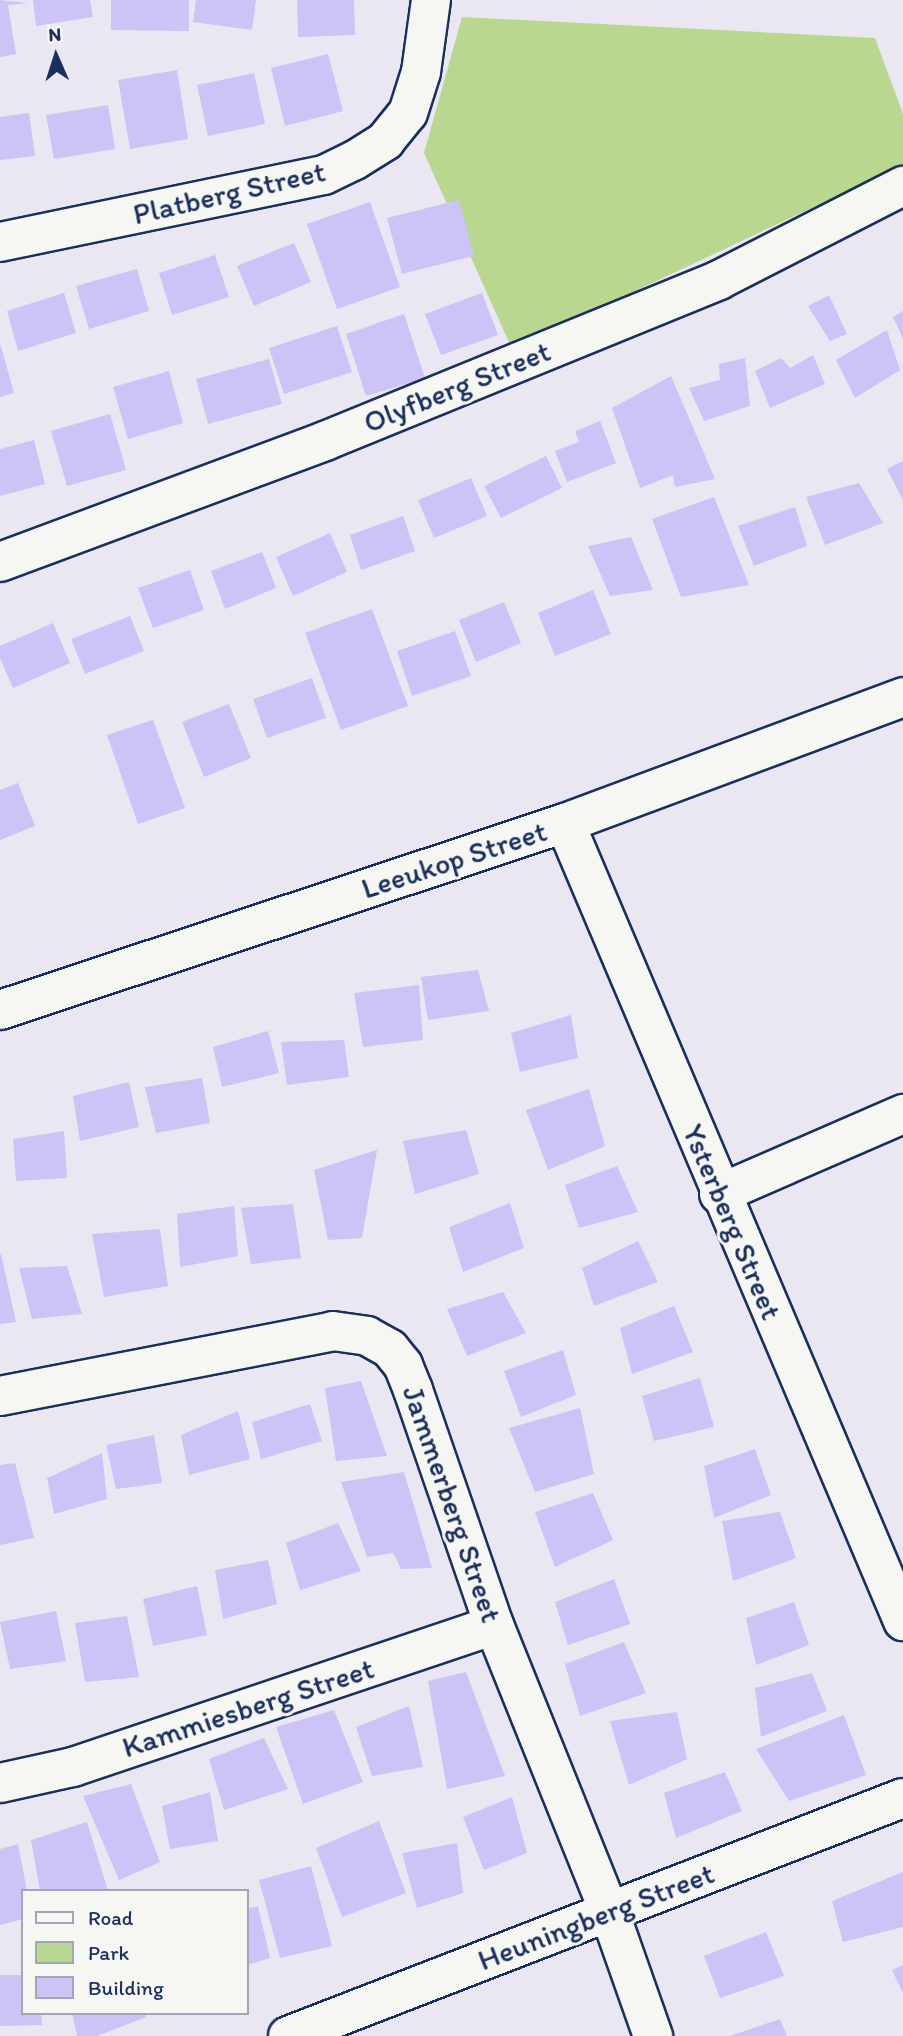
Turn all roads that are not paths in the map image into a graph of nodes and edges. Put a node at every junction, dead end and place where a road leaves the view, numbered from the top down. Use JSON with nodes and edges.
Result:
{"nodes":[{"id":1,"x":431,"y":0,"type":"edge"},
{"id":2,"x":903,"y":186,"type":"edge"},
{"id":3,"x":0,"y":242,"type":"edge"},
{"id":4,"x":0,"y":562,"type":"edge"},
{"id":5,"x":903,"y":697,"type":"edge"},
{"id":6,"x":565,"y":823,"type":"junction"},
{"id":7,"x":0,"y":1010,"type":"edge"},
{"id":8,"x":903,"y":1114,"type":"edge"},
{"id":9,"x":719,"y":1194,"type":"junction"},
{"id":10,"x":0,"y":1396,"type":"edge"},
{"id":11,"x":903,"y":1621,"type":"edge"},
{"id":12,"x":494,"y":1625,"type":"junction"},
{"id":13,"x":0,"y":1783,"type":"edge"},
{"id":14,"x":903,"y":1798,"type":"edge"},
{"id":15,"x":609,"y":1911,"type":"junction"},
{"id":16,"x":288,"y":2036,"type":"edge"},
{"id":17,"x":653,"y":2036,"type":"edge"}],
"edges":[{"from":1,"to":3,"type":"street","name":"Platberg Street"},
{"from":2,"to":4,"type":"street","name":"Olyfberg Street"},
{"from":5,"to":6,"type":"street","name":"Leeukop Street"},
{"from":6,"to":7,"type":"street","name":"Leeukop Street"},
{"from":6,"to":9,"type":"street","name":"Ysterberg Street"},
{"from":8,"to":9,"type":"street"},
{"from":9,"to":11,"type":"street","name":"Ysterberg Street"},
{"from":10,"to":12,"type":"street","name":"Jammerberg Street"},
{"from":12,"to":13,"type":"street","name":"Kammiesberg Street"},
{"from":12,"to":15,"type":"street","name":"Jammerberg Street"},
{"from":14,"to":15,"type":"street","name":"Heuningberg Street"},
{"from":15,"to":16,"type":"street","name":"Heuningberg Street"},
{"from":15,"to":17,"type":"street","name":"Jammerberg Street"}]}
